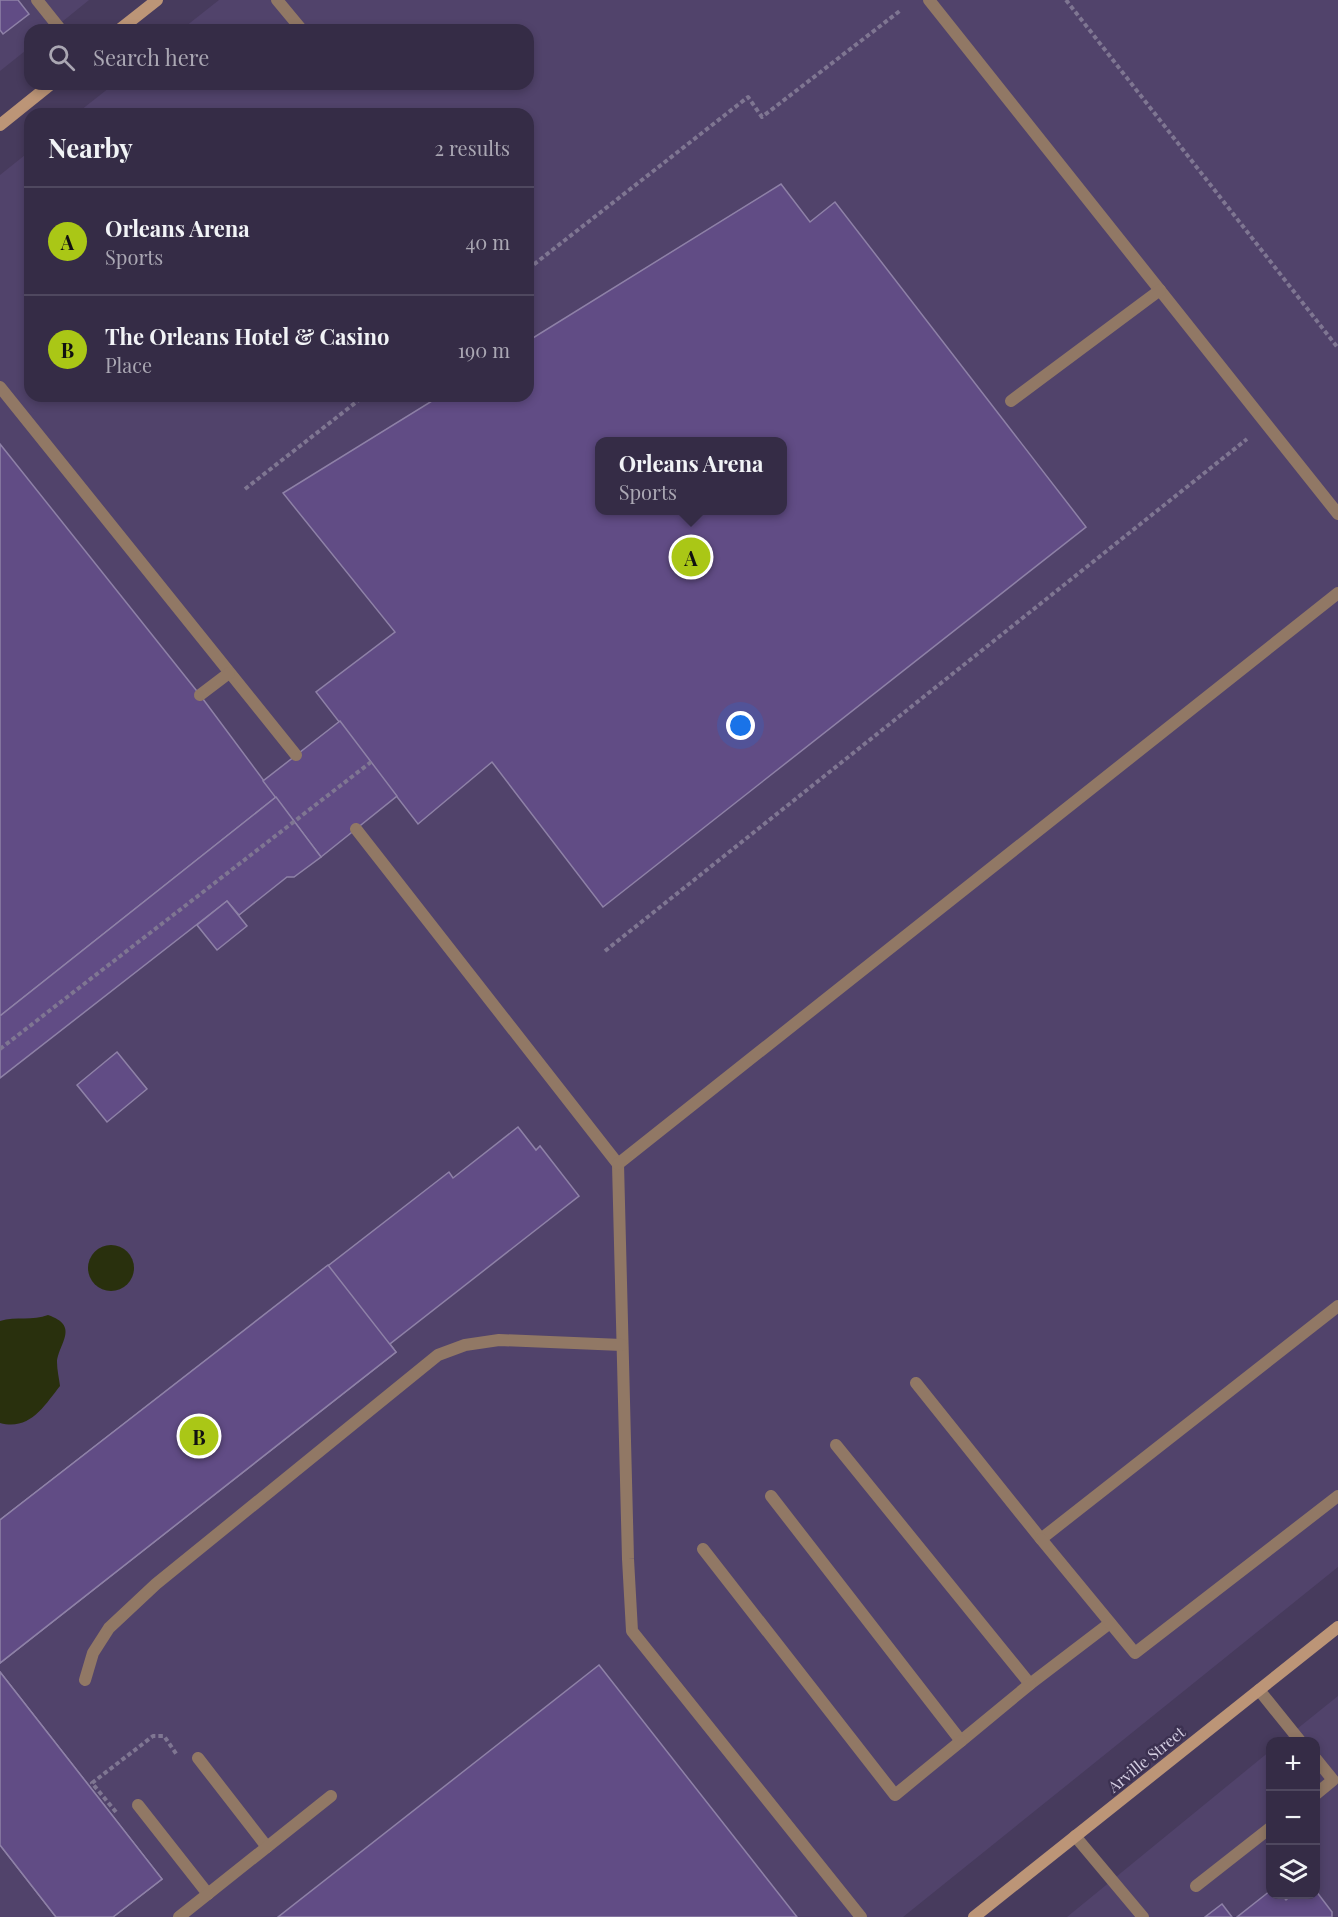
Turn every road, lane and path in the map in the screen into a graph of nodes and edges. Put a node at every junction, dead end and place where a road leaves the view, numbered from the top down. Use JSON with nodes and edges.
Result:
{"nodes":[{"id":1,"x":37,"y":0,"type":"edge"},
{"id":2,"x":157,"y":0,"type":"edge"},
{"id":3,"x":277,"y":0,"type":"edge"},
{"id":4,"x":929,"y":0,"type":"edge"},
{"id":5,"x":1066,"y":0,"type":"edge"},
{"id":6,"x":901,"y":10,"type":"dead end"},
{"id":7,"x":56,"y":24,"type":"edge"},
{"id":8,"x":127,"y":24,"type":"edge"},
{"id":9,"x":297,"y":24,"type":"edge"},
{"id":10,"x":44,"y":90,"type":"edge"},
{"id":11,"x":0,"y":125,"type":"edge"},
{"id":12,"x":534,"y":263,"type":"edge"},
{"id":13,"x":1160,"y":290,"type":"junction"},
{"id":14,"x":1338,"y":348,"type":"edge"},
{"id":15,"x":0,"y":387,"type":"edge"},
{"id":16,"x":1011,"y":401,"type":"dead end"},
{"id":17,"x":356,"y":402,"type":"edge"},
{"id":18,"x":1247,"y":439,"type":"dead end"},
{"id":19,"x":244,"y":489,"type":"dead end"},
{"id":20,"x":1338,"y":514,"type":"edge"},
{"id":21,"x":1338,"y":593,"type":"edge"},
{"id":22,"x":229,"y":673,"type":"junction"},
{"id":23,"x":200,"y":695,"type":"dead end"},
{"id":24,"x":296,"y":755,"type":"dead end"},
{"id":25,"x":371,"y":762,"type":"dead end"},
{"id":26,"x":356,"y":829,"type":"dead end"},
{"id":27,"x":605,"y":951,"type":"dead end"},
{"id":28,"x":0,"y":1049,"type":"edge"},
{"id":29,"x":618,"y":1164,"type":"junction"},
{"id":30,"x":1338,"y":1306,"type":"edge"},
{"id":31,"x":622,"y":1346,"type":"junction"},
{"id":32,"x":916,"y":1383,"type":"dead end"},
{"id":33,"x":836,"y":1445,"type":"dead end"},
{"id":34,"x":771,"y":1496,"type":"dead end"},
{"id":35,"x":1338,"y":1496,"type":"edge"},
{"id":36,"x":1041,"y":1539,"type":"junction"},
{"id":37,"x":703,"y":1548,"type":"dead end"},
{"id":38,"x":1110,"y":1623,"type":"junction"},
{"id":39,"x":1338,"y":1627,"type":"edge"},
{"id":40,"x":85,"y":1680,"type":"dead end"},
{"id":41,"x":1030,"y":1684,"type":"junction"},
{"id":42,"x":1259,"y":1690,"type":"junction"},
{"id":43,"x":1297,"y":1737,"type":"edge"},
{"id":44,"x":961,"y":1741,"type":"junction"},
{"id":45,"x":198,"y":1758,"type":"dead end"},
{"id":46,"x":1320,"y":1764,"type":"edge"},
{"id":47,"x":1335,"y":1784,"type":"edge"},
{"id":48,"x":1320,"y":1792,"type":"edge"},
{"id":49,"x":331,"y":1796,"type":"dead end"},
{"id":50,"x":138,"y":1805,"type":"dead end"},
{"id":51,"x":1266,"y":1831,"type":"edge"},
{"id":52,"x":1075,"y":1836,"type":"junction"},
{"id":53,"x":267,"y":1847,"type":"junction"},
{"id":54,"x":1196,"y":1886,"type":"dead end"},
{"id":55,"x":207,"y":1894,"type":"junction"},
{"id":56,"x":178,"y":1917,"type":"edge"},
{"id":57,"x":861,"y":1917,"type":"edge"},
{"id":58,"x":974,"y":1917,"type":"edge"},
{"id":59,"x":1143,"y":1917,"type":"edge"}],
"edges":[{"from":1,"to":7,"type":"lane"},
{"from":2,"to":8,"type":"main road"},
{"from":3,"to":9,"type":"lane"},
{"from":4,"to":13,"type":"lane"},
{"from":5,"to":14,"type":"path"},
{"from":6,"to":12,"type":"path"},
{"from":10,"to":11,"type":"main road"},
{"from":13,"to":16,"type":"lane"},
{"from":13,"to":20,"type":"lane"},
{"from":15,"to":22,"type":"lane"},
{"from":17,"to":19,"type":"path"},
{"from":18,"to":27,"type":"path"},
{"from":21,"to":29,"type":"lane"},
{"from":22,"to":23,"type":"lane"},
{"from":22,"to":24,"type":"lane"},
{"from":25,"to":28,"type":"path","bridge":true},
{"from":26,"to":29,"type":"lane"},
{"from":29,"to":31,"type":"lane"},
{"from":30,"to":36,"type":"lane"},
{"from":31,"to":40,"type":"lane"},
{"from":31,"to":57,"type":"lane"},
{"from":32,"to":36,"type":"lane"},
{"from":33,"to":41,"type":"lane"},
{"from":34,"to":44,"type":"lane"},
{"from":35,"to":38,"type":"lane"},
{"from":36,"to":38,"type":"lane"},
{"from":37,"to":44,"type":"lane"},
{"from":38,"to":41,"type":"lane"},
{"from":39,"to":42,"type":"main road","name":"Arville Street"},
{"from":41,"to":44,"type":"lane"},
{"from":42,"to":43,"type":"lane"},
{"from":42,"to":52,"type":"main road","name":"Arville Street"},
{"from":45,"to":53,"type":"lane"},
{"from":46,"to":47,"type":"lane"},
{"from":47,"to":48,"type":"lane"},
{"from":49,"to":53,"type":"lane"},
{"from":50,"to":55,"type":"lane"},
{"from":51,"to":54,"type":"lane"},
{"from":52,"to":58,"type":"main road","name":"Arville Street"},
{"from":52,"to":59,"type":"lane"},
{"from":53,"to":55,"type":"lane"},
{"from":55,"to":56,"type":"lane"}]}
